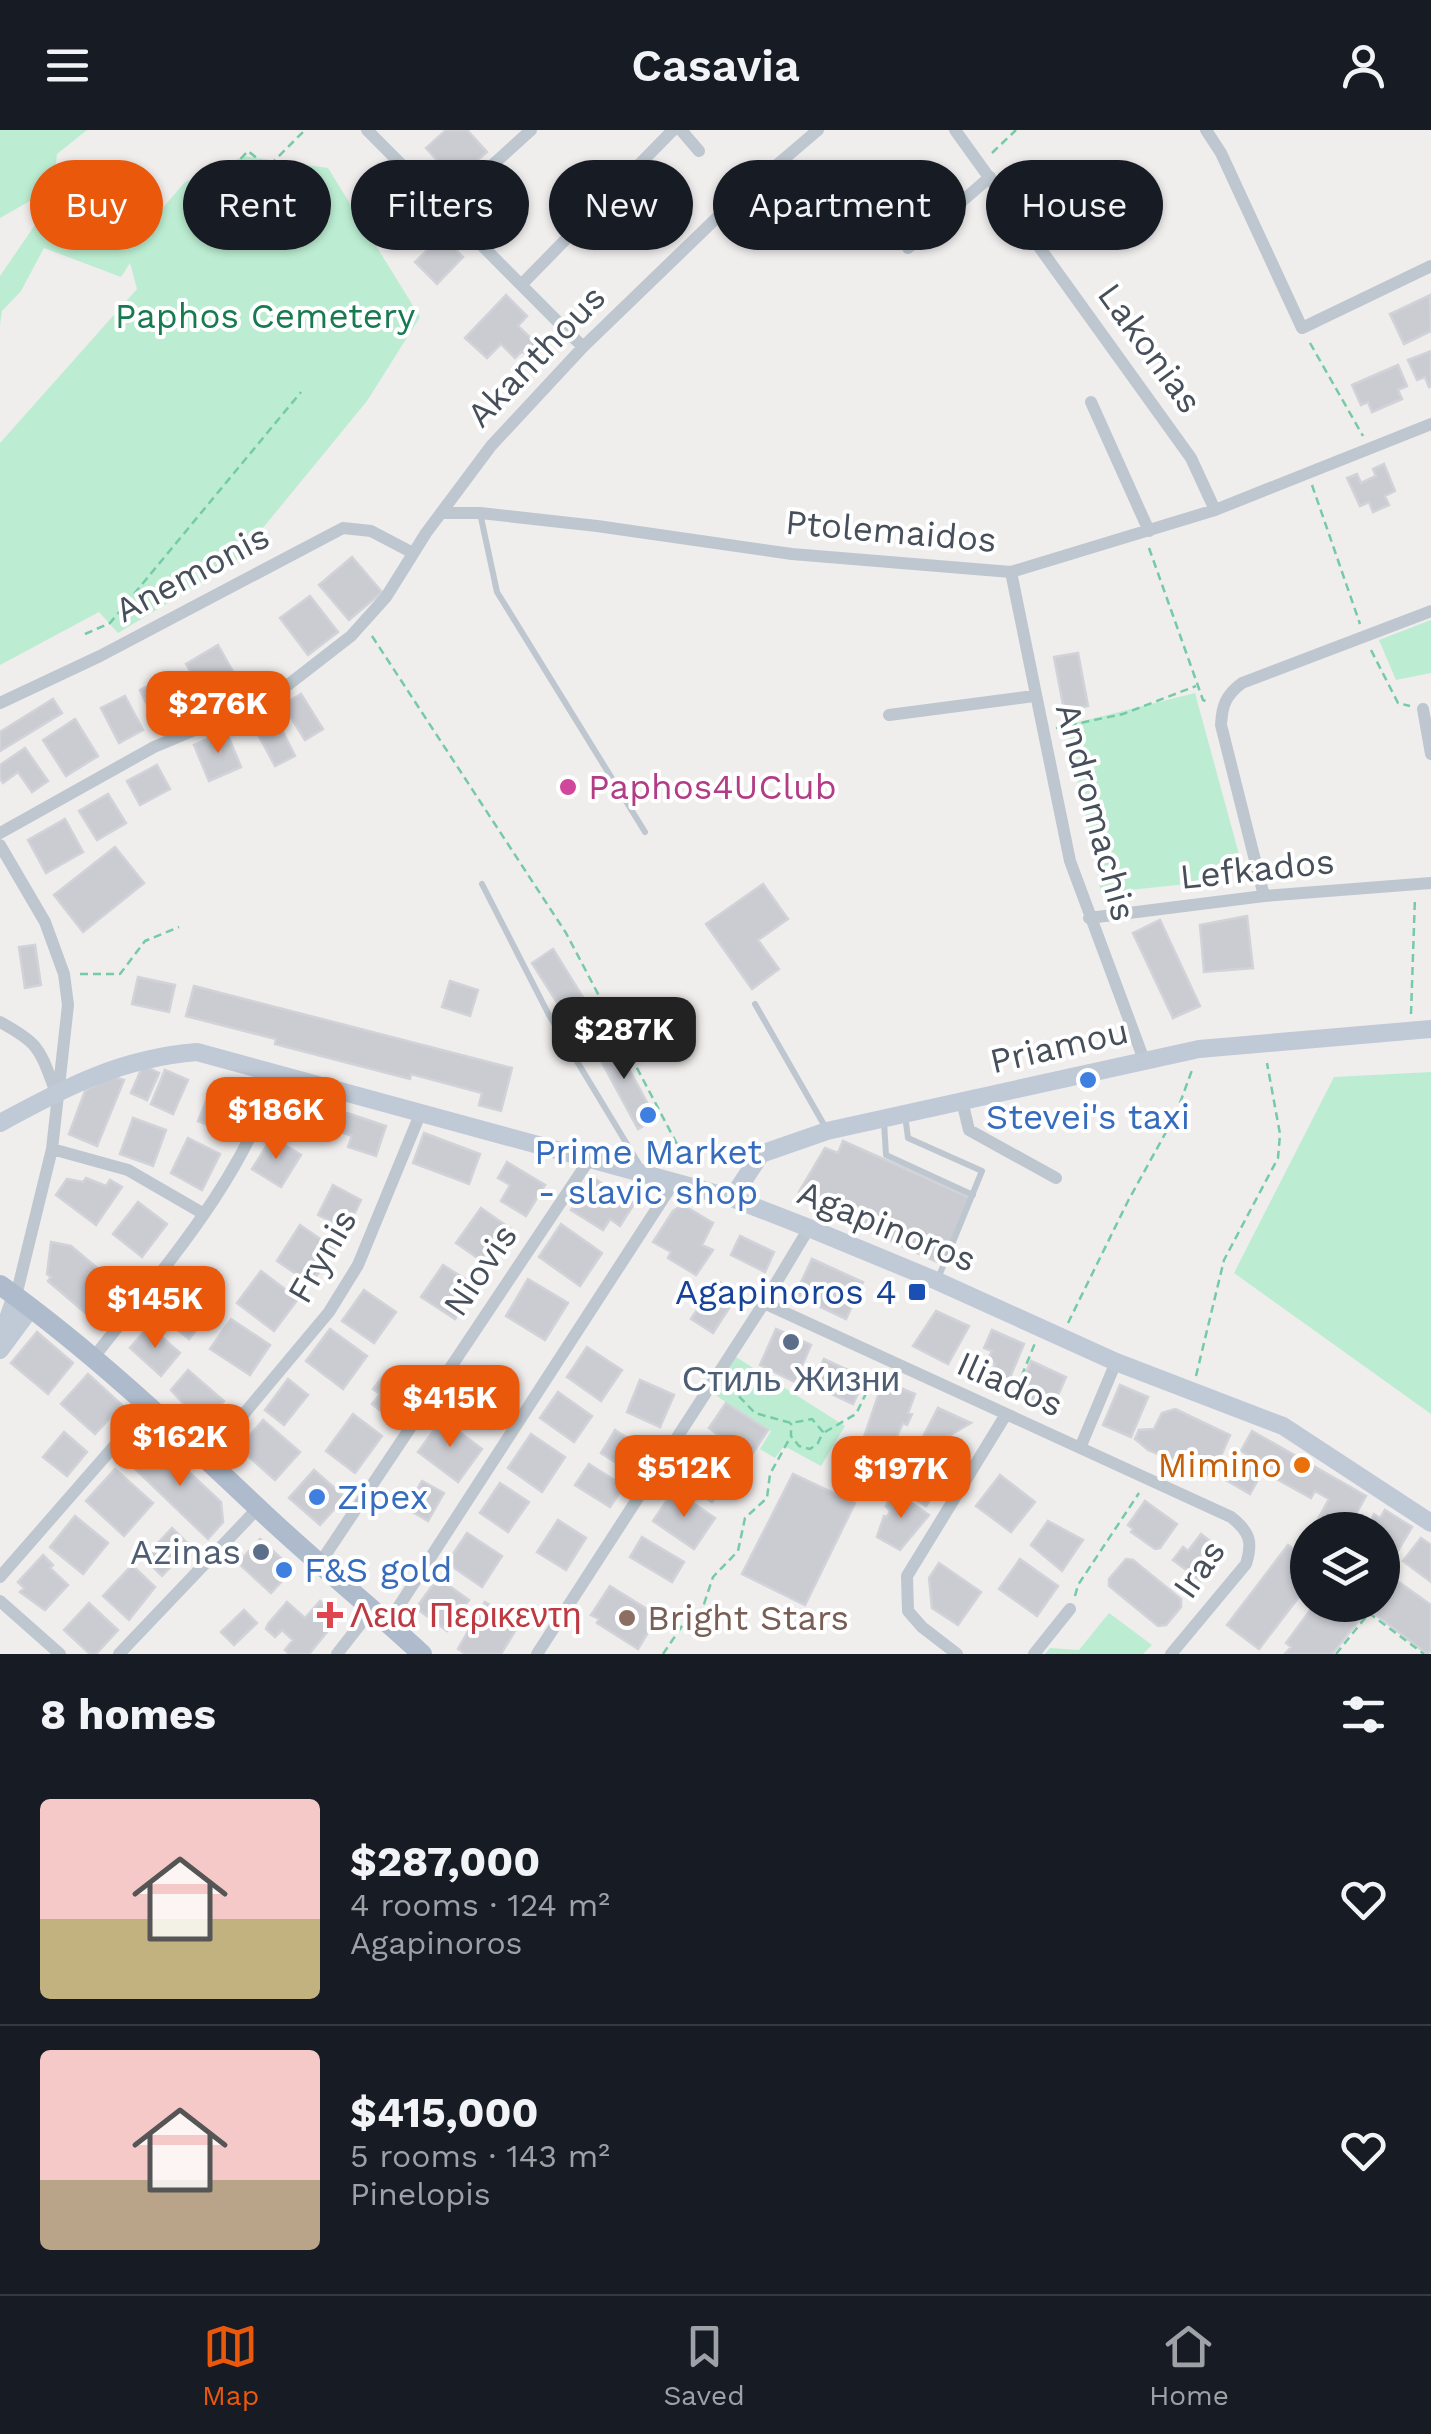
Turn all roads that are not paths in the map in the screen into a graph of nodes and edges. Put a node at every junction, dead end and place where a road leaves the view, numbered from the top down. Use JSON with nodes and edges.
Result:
{"nodes":[{"id":1,"x":367,"y":130,"type":"edge"},
{"id":2,"x":531,"y":130,"type":"edge"},
{"id":3,"x":677,"y":130,"type":"edge"},
{"id":4,"x":818,"y":130,"type":"edge"},
{"id":5,"x":955,"y":130,"type":"edge"},
{"id":6,"x":1206,"y":130,"type":"edge"},
{"id":7,"x":700,"y":150,"type":"dead end"},
{"id":8,"x":396,"y":160,"type":"edge"},
{"id":9,"x":498,"y":160,"type":"edge"},
{"id":10,"x":986,"y":172,"type":"edge"},
{"id":11,"x":986,"y":181,"type":"edge"},
{"id":12,"x":966,"y":198,"type":"edge"},
{"id":13,"x":487,"y":250,"type":"edge"},
{"id":14,"x":1042,"y":250,"type":"edge"},
{"id":15,"x":1431,"y":266,"type":"edge"},
{"id":16,"x":522,"y":284,"type":"junction"},
{"id":17,"x":583,"y":346,"type":"junction"},
{"id":18,"x":1092,"y":402,"type":"dead end"},
{"id":19,"x":1431,"y":424,"type":"edge"},
{"id":20,"x":1216,"y":510,"type":"junction"},
{"id":21,"x":442,"y":513,"type":"junction"},
{"id":22,"x":480,"y":513,"type":"junction"},
{"id":23,"x":1146,"y":531,"type":"junction"},
{"id":24,"x":413,"y":553,"type":"junction"},
{"id":25,"x":1011,"y":572,"type":"junction"},
{"id":26,"x":1431,"y":612,"type":"edge"},
{"id":27,"x":1034,"y":696,"type":"junction"},
{"id":28,"x":0,"y":703,"type":"edge"},
{"id":29,"x":1423,"y":709,"type":"road end"},
{"id":30,"x":889,"y":714,"type":"dead end"},
{"id":31,"x":1431,"y":754,"type":"edge"},
{"id":32,"x":645,"y":832,"type":"dead end"},
{"id":33,"x":0,"y":833,"type":"edge"},
{"id":34,"x":0,"y":845,"type":"edge"},
{"id":35,"x":1431,"y":883,"type":"edge"},
{"id":36,"x":482,"y":884,"type":"dead end"},
{"id":37,"x":1264,"y":896,"type":"junction"},
{"id":38,"x":1090,"y":918,"type":"junction"},
{"id":39,"x":755,"y":1004,"type":"dead end"},
{"id":40,"x":0,"y":1022,"type":"edge"},
{"id":41,"x":1431,"y":1029,"type":"edge"},
{"id":42,"x":1144,"y":1060,"type":"junction"},
{"id":43,"x":276,"y":1074,"type":"junction"},
{"id":44,"x":56,"y":1093,"type":"junction"},
{"id":45,"x":962,"y":1101,"type":"junction"},
{"id":46,"x":420,"y":1112,"type":"junction"},
{"id":47,"x":905,"y":1114,"type":"junction"},
{"id":48,"x":884,"y":1119,"type":"junction"},
{"id":49,"x":0,"y":1123,"type":"edge"},
{"id":50,"x":828,"y":1131,"type":"junction"},
{"id":51,"x":52,"y":1148,"type":"junction"},
{"id":52,"x":589,"y":1160,"type":"junction"},
{"id":53,"x":646,"y":1174,"type":"junction"},
{"id":54,"x":1056,"y":1178,"type":"dead end"},
{"id":55,"x":674,"y":1182,"type":"junction"},
{"id":56,"x":973,"y":1195,"type":"junction"},
{"id":57,"x":732,"y":1198,"type":"junction"},
{"id":58,"x":204,"y":1214,"type":"junction"},
{"id":59,"x":808,"y":1228,"type":"junction"},
{"id":60,"x":937,"y":1280,"type":"junction"},
{"id":61,"x":16,"y":1296,"type":"edge"},
{"id":62,"x":764,"y":1304,"type":"junction"},
{"id":63,"x":0,"y":1341,"type":"edge"},
{"id":64,"x":0,"y":1350,"type":"edge"},
{"id":65,"x":94,"y":1358,"type":"junction"},
{"id":66,"x":1116,"y":1362,"type":"junction"},
{"id":67,"x":150,"y":1406,"type":"junction"},
{"id":68,"x":1006,"y":1416,"type":"junction"},
{"id":69,"x":1080,"y":1448,"type":"junction"},
{"id":70,"x":206,"y":1458,"type":"junction"},
{"id":71,"x":258,"y":1508,"type":"junction"},
{"id":72,"x":1231,"y":1517,"type":"joint"},
{"id":73,"x":1431,"y":1524,"type":"edge"},
{"id":74,"x":320,"y":1563,"type":"junction"},
{"id":75,"x":0,"y":1577,"type":"edge"},
{"id":76,"x":0,"y":1600,"type":"edge"},
{"id":77,"x":1070,"y":1609,"type":"road end"},
{"id":78,"x":380,"y":1616,"type":"junction"},
{"id":79,"x":60,"y":1654,"type":"edge"},
{"id":80,"x":119,"y":1654,"type":"edge"},
{"id":81,"x":337,"y":1654,"type":"edge"},
{"id":82,"x":422,"y":1654,"type":"edge"},
{"id":83,"x":537,"y":1654,"type":"edge"},
{"id":84,"x":958,"y":1654,"type":"edge"},
{"id":85,"x":1034,"y":1654,"type":"edge"},
{"id":86,"x":1172,"y":1654,"type":"edge"}],
"edges":[{"from":1,"to":8,"type":"street"},
{"from":2,"to":9,"type":"street"},
{"from":3,"to":7,"type":"street"},
{"from":3,"to":16,"type":"street"},
{"from":4,"to":17,"type":"street","name":"Akanthous"},
{"from":5,"to":10,"type":"street","name":"Lakonias"},
{"from":6,"to":15,"type":"street"},
{"from":11,"to":12,"type":"street"},
{"from":13,"to":16,"type":"street"},
{"from":14,"to":20,"type":"street","name":"Lakonias"},
{"from":16,"to":17,"type":"street"},
{"from":17,"to":21,"type":"street","name":"Akanthous"},
{"from":18,"to":23,"type":"street"},
{"from":19,"to":20,"type":"street","name":"Ptolemaidos"},
{"from":20,"to":23,"type":"street","name":"Ptolemaidos"},
{"from":21,"to":22,"type":"street","name":"Ptolemaidos"},
{"from":21,"to":24,"type":"street","name":"Akanthous"},
{"from":22,"to":25,"type":"street","name":"Ptolemaidos"},
{"from":22,"to":32,"type":"lane"},
{"from":23,"to":25,"type":"street","name":"Ptolemaidos"},
{"from":24,"to":28,"type":"street","name":"Anemonis"},
{"from":24,"to":33,"type":"street","name":"Akanthous"},
{"from":25,"to":27,"type":"street","name":"Andromachis"},
{"from":26,"to":37,"type":"street"},
{"from":27,"to":30,"type":"street"},
{"from":27,"to":38,"type":"street","name":"Andromachis"},
{"from":29,"to":31,"type":"street"},
{"from":34,"to":44,"type":"street"},
{"from":35,"to":37,"type":"street","name":"Lefkados"},
{"from":36,"to":53,"type":"lane"},
{"from":37,"to":38,"type":"street","name":"Lefkados"},
{"from":38,"to":42,"type":"street","name":"Andromachis"},
{"from":39,"to":50,"type":"lane"},
{"from":40,"to":44,"type":"street"},
{"from":41,"to":42,"type":"main road","name":"Priamou"},
{"from":42,"to":45,"type":"main road","name":"Priamou"},
{"from":43,"to":44,"type":"main road","name":"Agapinoros"},
{"from":43,"to":46,"type":"main road","name":"Agapinoros"},
{"from":43,"to":58,"type":"street"},
{"from":44,"to":49,"type":"main road","name":"Agapinoros"},
{"from":44,"to":51,"type":"street"},
{"from":45,"to":47,"type":"main road","name":"Priamou"},
{"from":45,"to":54,"type":"street"},
{"from":46,"to":52,"type":"main road","name":"Agapinoros"},
{"from":46,"to":70,"type":"street","name":"Frynis"},
{"from":47,"to":48,"type":"main road","name":"Priamou"},
{"from":47,"to":56,"type":"lane"},
{"from":48,"to":50,"type":"main road","name":"Priamou"},
{"from":48,"to":56,"type":"lane"},
{"from":50,"to":57,"type":"main road","name":"Priamou"},
{"from":51,"to":58,"type":"street"},
{"from":51,"to":61,"type":"street"},
{"from":52,"to":53,"type":"main road","name":"Agapinoros"},
{"from":52,"to":74,"type":"street","name":"Niovis"},
{"from":53,"to":55,"type":"main road","name":"Agapinoros"},
{"from":55,"to":57,"type":"main road","name":"Agapinoros"},
{"from":55,"to":78,"type":"street"},
{"from":56,"to":60,"type":"lane"},
{"from":57,"to":59,"type":"main road","name":"Agapinoros"},
{"from":58,"to":65,"type":"street"},
{"from":59,"to":60,"type":"main road","name":"Agapinoros"},
{"from":59,"to":62,"type":"street"},
{"from":60,"to":66,"type":"main road","name":"Agapinoros"},
{"from":61,"to":63,"type":"main road"},
{"from":61,"to":64,"type":"main road"},
{"from":61,"to":65,"type":"main road"},
{"from":62,"to":68,"type":"street","name":"Iliados"},
{"from":62,"to":83,"type":"street"},
{"from":65,"to":67,"type":"main road"},
{"from":66,"to":69,"type":"street"},
{"from":66,"to":73,"type":"main road","name":"Agapinoros"},
{"from":67,"to":70,"type":"main road"},
{"from":67,"to":75,"type":"street"},
{"from":68,"to":69,"type":"street","name":"Iliados"},
{"from":68,"to":84,"type":"street"},
{"from":69,"to":72,"type":"street","name":"Iliados"},
{"from":70,"to":71,"type":"main road"},
{"from":71,"to":74,"type":"main road"},
{"from":71,"to":80,"type":"street"},
{"from":72,"to":86,"type":"street","name":"Iras"},
{"from":74,"to":78,"type":"main road"},
{"from":76,"to":79,"type":"street"},
{"from":77,"to":85,"type":"street"},
{"from":78,"to":81,"type":"street"},
{"from":78,"to":82,"type":"main road"}]}
